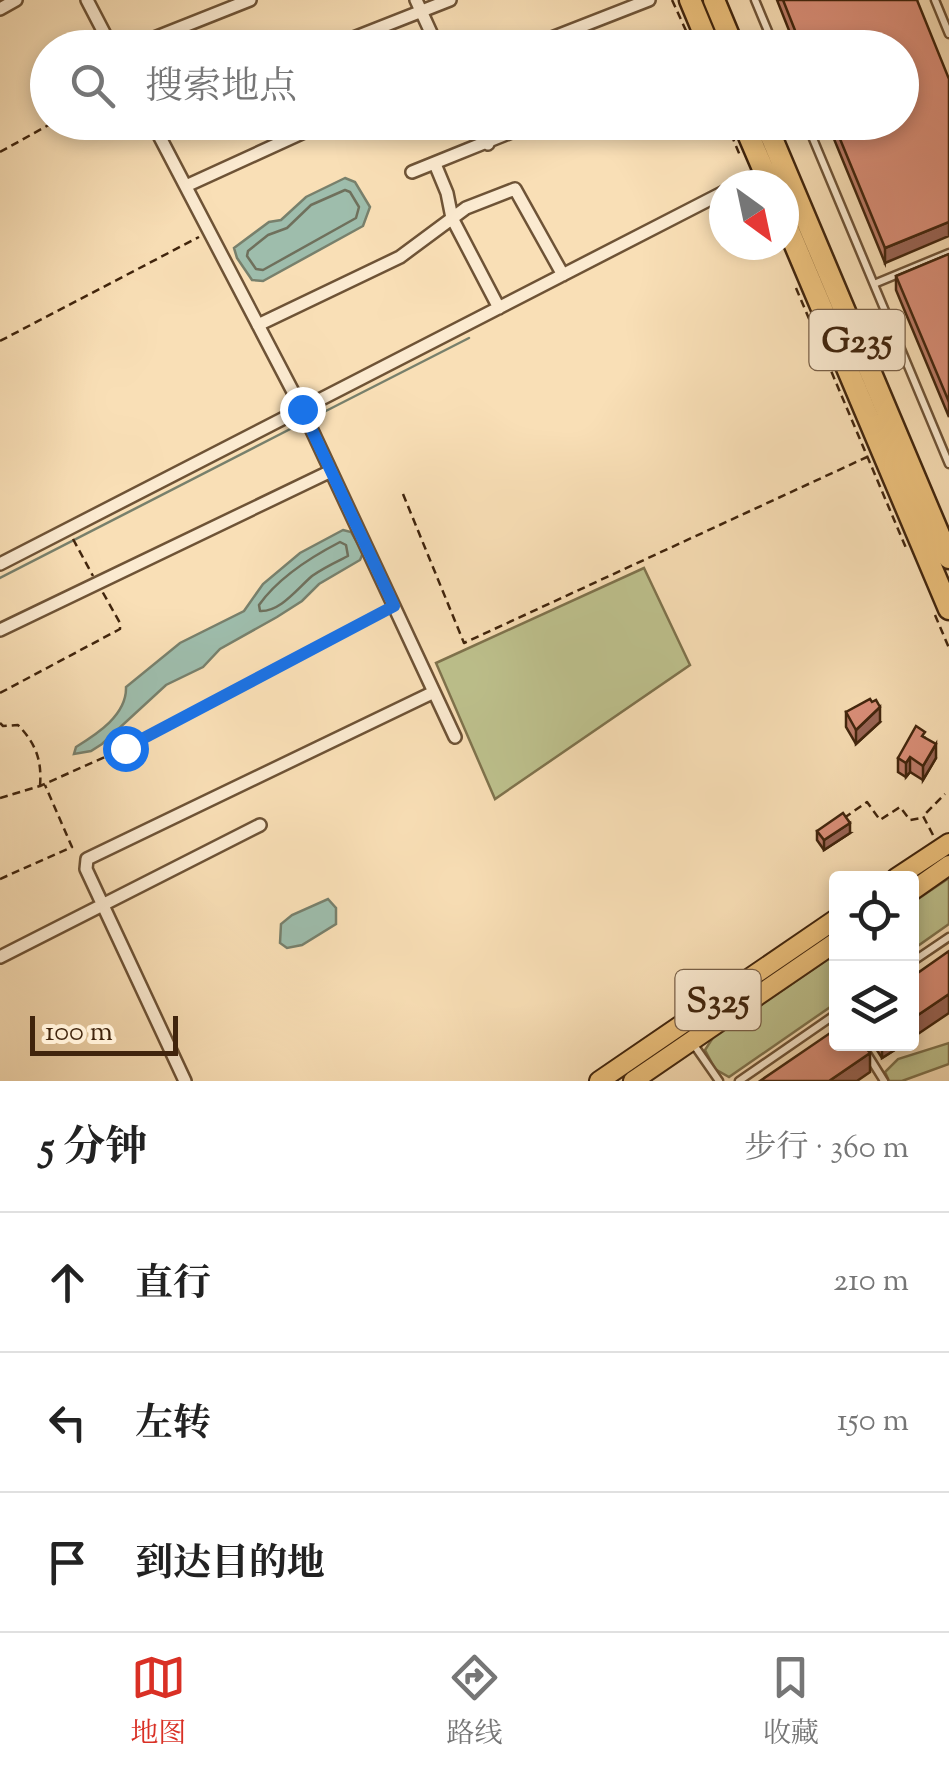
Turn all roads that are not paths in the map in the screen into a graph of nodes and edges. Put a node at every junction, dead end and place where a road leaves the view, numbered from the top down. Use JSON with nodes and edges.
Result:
{"nodes":[{"id":1,"x":16,"y":0,"type":"edge"},
{"id":2,"x":250,"y":0,"type":"edge"},
{"id":3,"x":450,"y":0,"type":"edge"},
{"id":4,"x":649,"y":0,"type":"edge"},
{"id":5,"x":690,"y":0,"type":"edge"},
{"id":6,"x":714,"y":0,"type":"edge"},
{"id":7,"x":754,"y":0,"type":"edge"},
{"id":8,"x":935,"y":0,"type":"edge"},
{"id":9,"x":93,"y":2,"type":"edge"},
{"id":10,"x":418,"y":5,"type":"edge"},
{"id":11,"x":0,"y":10,"type":"edge"},
{"id":12,"x":105,"y":30,"type":"edge"},
{"id":13,"x":174,"y":30,"type":"edge"},
{"id":14,"x":366,"y":30,"type":"edge"},
{"id":15,"x":430,"y":30,"type":"edge"},
{"id":16,"x":572,"y":30,"type":"edge"},
{"id":17,"x":700,"y":30,"type":"edge"},
{"id":18,"x":726,"y":30,"type":"edge"},
{"id":19,"x":766,"y":30,"type":"edge"},
{"id":20,"x":949,"y":34,"type":"edge"},
{"id":21,"x":162,"y":140,"type":"edge"},
{"id":22,"x":287,"y":140,"type":"edge"},
{"id":23,"x":486,"y":140,"type":"edge"},
{"id":24,"x":497,"y":140,"type":"edge"},
{"id":25,"x":749,"y":140,"type":"edge"},
{"id":26,"x":774,"y":140,"type":"edge"},
{"id":27,"x":814,"y":140,"type":"edge"},
{"id":28,"x":488,"y":144,"type":"junction"},
{"id":29,"x":435,"y":164,"type":"junction"},
{"id":30,"x":758,"y":170,"type":"edge"},
{"id":31,"x":412,"y":172,"type":"dead end"},
{"id":32,"x":186,"y":186,"type":"junction"},
{"id":33,"x":709,"y":200,"type":"edge"},
{"id":34,"x":452,"y":218,"type":"junction"},
{"id":35,"x":949,"y":253,"type":"edge"},
{"id":36,"x":799,"y":256,"type":"edge"},
{"id":37,"x":563,"y":275,"type":"junction"},
{"id":38,"x":874,"y":284,"type":"junction"},
{"id":39,"x":499,"y":308,"type":"junction"},
{"id":40,"x":258,"y":324,"type":"junction"},
{"id":41,"x":302,"y":409,"type":"junction"},
{"id":42,"x":949,"y":464,"type":"edge"},
{"id":43,"x":332,"y":471,"type":"junction"},
{"id":44,"x":949,"y":558,"type":"edge"},
{"id":45,"x":0,"y":564,"type":"edge"},
{"id":46,"x":942,"y":611,"type":"edge"},
{"id":47,"x":0,"y":630,"type":"edge"},
{"id":48,"x":434,"y":692,"type":"junction"},
{"id":49,"x":455,"y":737,"type":"dead end"},
{"id":50,"x":260,"y":826,"type":"dead end"},
{"id":51,"x":947,"y":852,"type":"edge"},
{"id":52,"x":910,"y":871,"type":"edge"},
{"id":53,"x":919,"y":882,"type":"edge"},
{"id":54,"x":102,"y":905,"type":"junction"},
{"id":55,"x":829,"y":924,"type":"edge"},
{"id":56,"x":949,"y":936,"type":"edge"},
{"id":57,"x":829,"y":947,"type":"edge"},
{"id":58,"x":0,"y":956,"type":"edge"},
{"id":59,"x":913,"y":961,"type":"edge"},
{"id":60,"x":829,"y":1019,"type":"edge"},
{"id":61,"x":692,"y":1041,"type":"junction"},
{"id":62,"x":865,"y":1051,"type":"edge"},
{"id":63,"x":185,"y":1081,"type":"edge"},
{"id":64,"x":600,"y":1081,"type":"edge"},
{"id":65,"x":633,"y":1081,"type":"edge"},
{"id":66,"x":719,"y":1081,"type":"edge"},
{"id":67,"x":739,"y":1081,"type":"edge"},
{"id":68,"x":884,"y":1081,"type":"edge"}],
"edges":[{"from":1,"to":11,"type":"street"},
{"from":2,"to":13,"type":"street"},
{"from":3,"to":10,"type":"street"},
{"from":4,"to":16,"type":"street"},
{"from":5,"to":17,"type":"highway"},
{"from":6,"to":18,"type":"highway"},
{"from":7,"to":19,"type":"lane"},
{"from":8,"to":20,"type":"lane"},
{"from":9,"to":12,"type":"street"},
{"from":10,"to":14,"type":"street"},
{"from":10,"to":15,"type":"street"},
{"from":21,"to":32,"type":"street"},
{"from":22,"to":32,"type":"street"},
{"from":23,"to":28,"type":"street"},
{"from":24,"to":28,"type":"street"},
{"from":25,"to":30,"type":"highway"},
{"from":26,"to":44,"type":"highway","number":"G235"},
{"from":27,"to":38,"type":"lane"},
{"from":28,"to":29,"type":"street"},
{"from":29,"to":31,"type":"street"},
{"from":29,"to":34,"type":"street"},
{"from":32,"to":40,"type":"street"},
{"from":33,"to":37,"type":"street"},
{"from":34,"to":37,"type":"street"},
{"from":34,"to":39,"type":"street"},
{"from":34,"to":40,"type":"street"},
{"from":35,"to":38,"type":"lane"},
{"from":36,"to":46,"type":"highway","number":"G235"},
{"from":37,"to":39,"type":"street"},
{"from":38,"to":42,"type":"lane"},
{"from":39,"to":41,"type":"street"},
{"from":40,"to":41,"type":"street"},
{"from":41,"to":43,"type":"street"},
{"from":41,"to":45,"type":"street"},
{"from":43,"to":47,"type":"street"},
{"from":43,"to":48,"type":"street"},
{"from":48,"to":49,"type":"street"},
{"from":48,"to":54,"type":"street"},
{"from":50,"to":54,"type":"street"},
{"from":51,"to":52,"type":"main road"},
{"from":51,"to":53,"type":"main road"},
{"from":54,"to":58,"type":"street"},
{"from":54,"to":63,"type":"street"},
{"from":55,"to":64,"type":"main road","number":"S325"},
{"from":56,"to":59,"type":"lane"},
{"from":57,"to":61,"type":"main road","number":"S325"},
{"from":60,"to":67,"type":"lane"},
{"from":61,"to":65,"type":"main road","number":"S325"},
{"from":61,"to":66,"type":"lane"},
{"from":62,"to":68,"type":"lane"}]}
